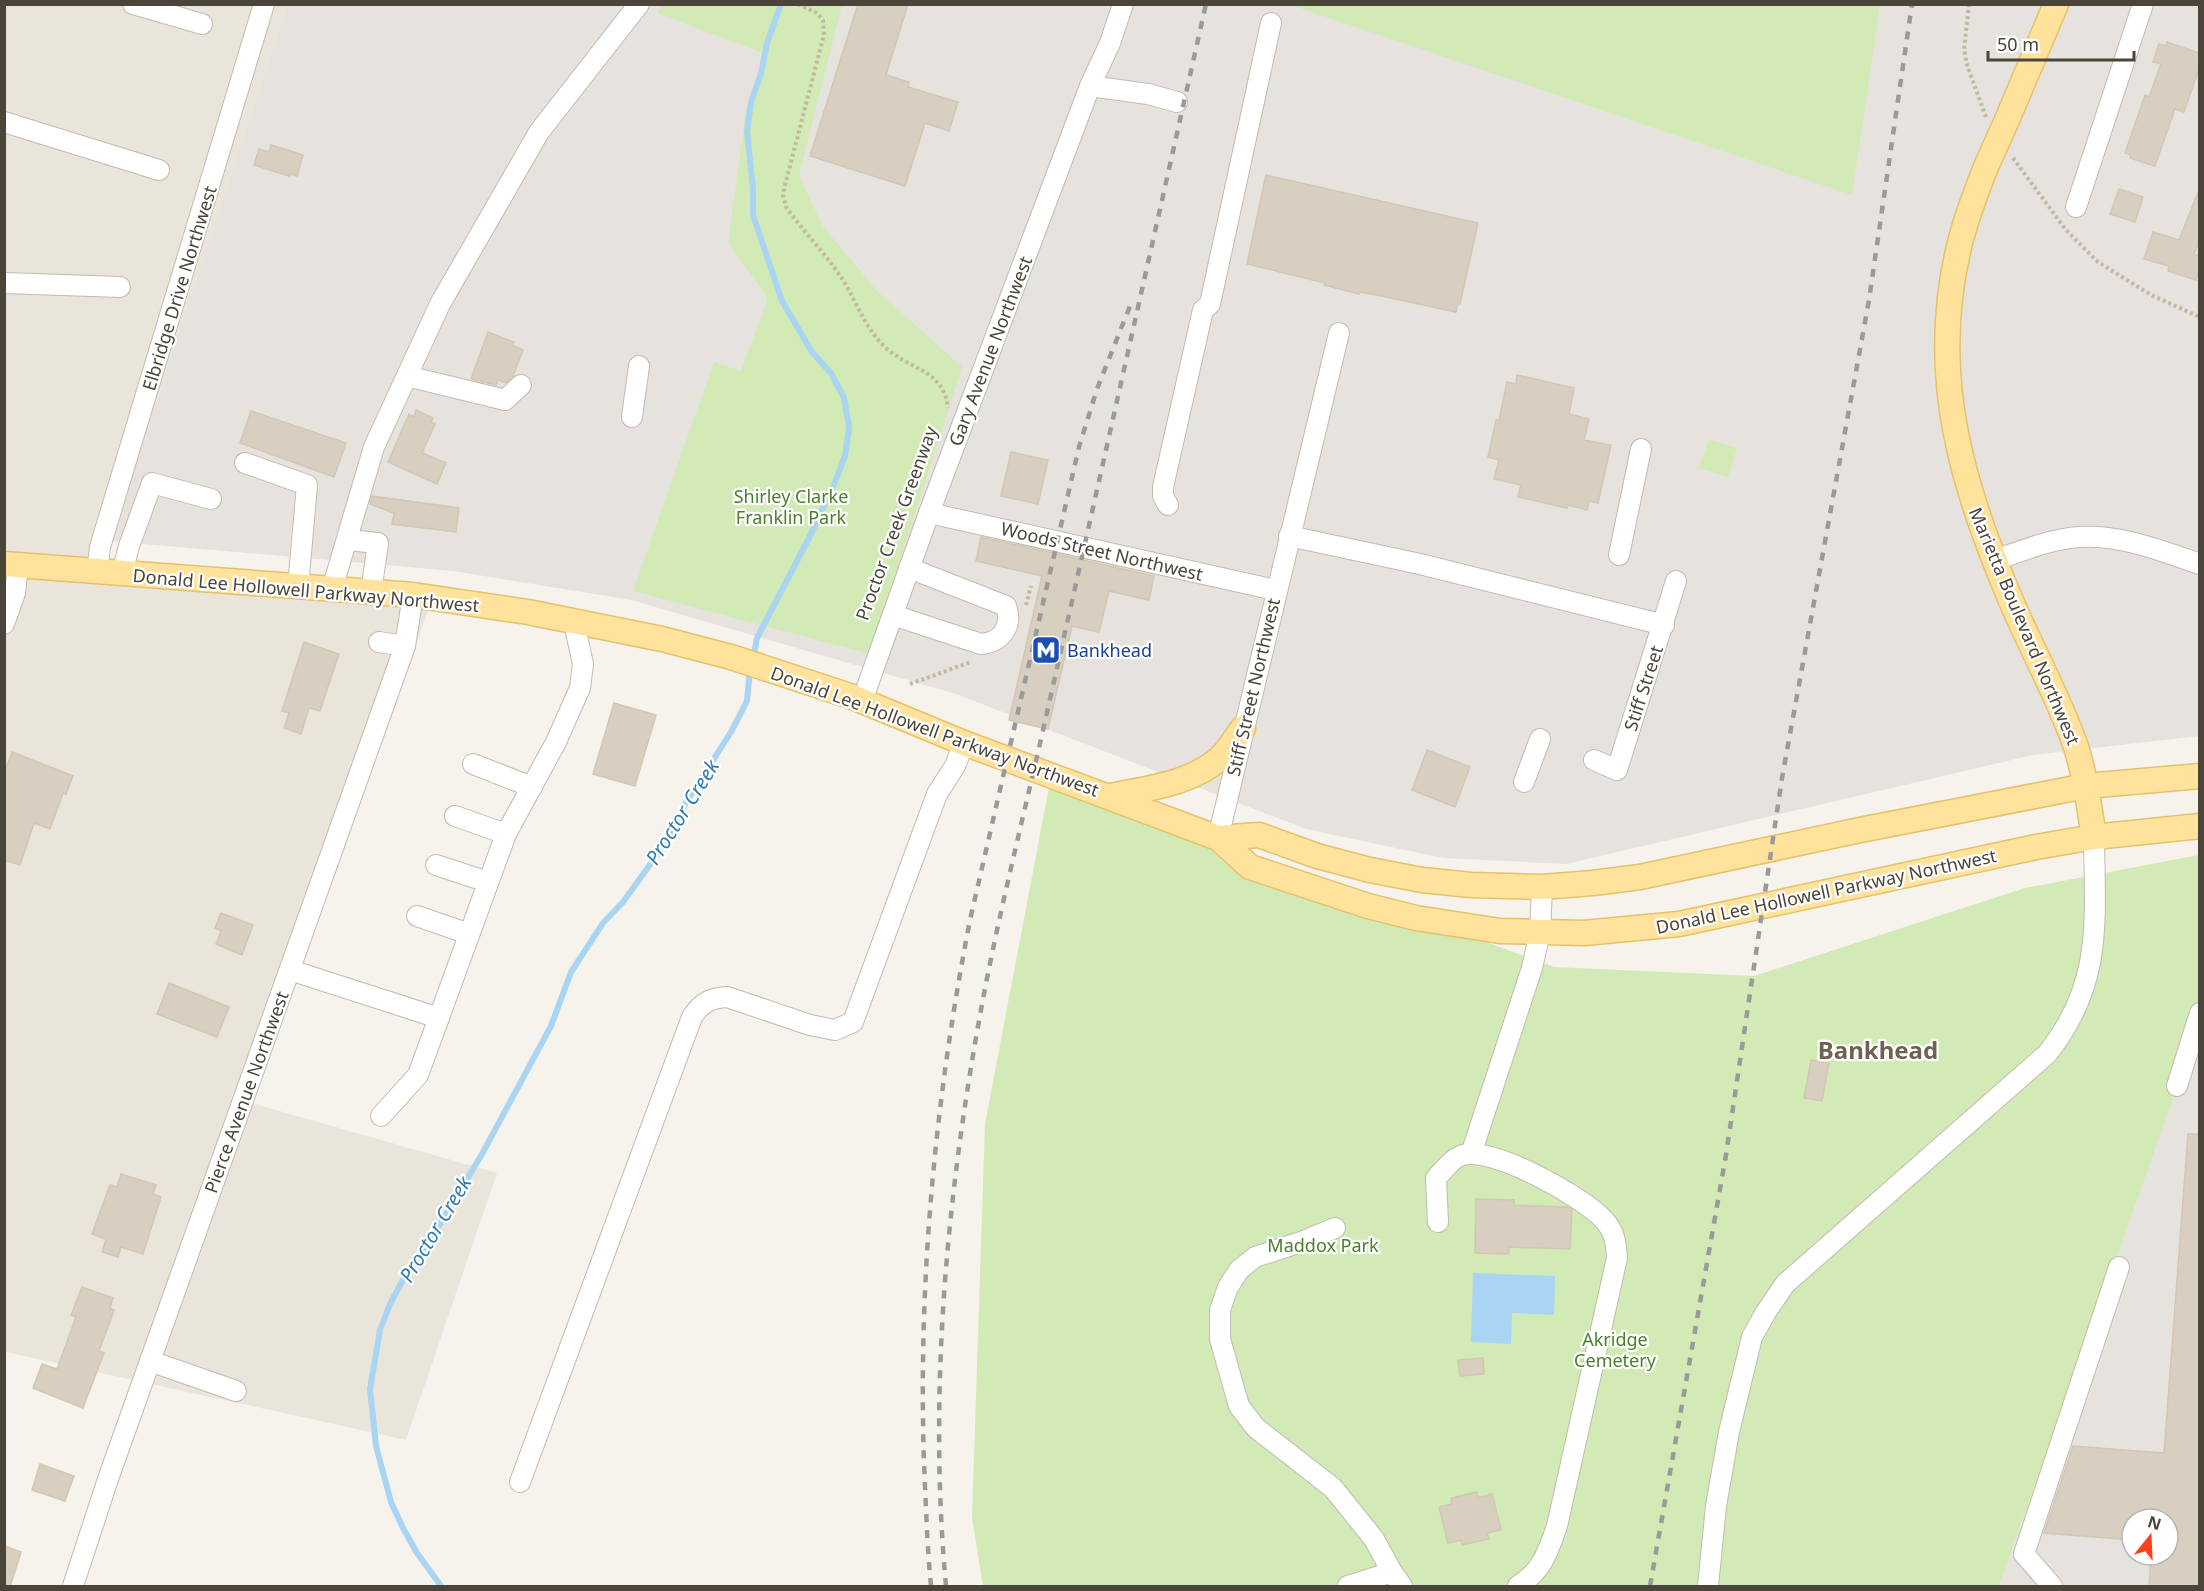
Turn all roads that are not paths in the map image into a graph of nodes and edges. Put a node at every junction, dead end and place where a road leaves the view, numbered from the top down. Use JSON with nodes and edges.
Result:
{"nodes":[{"id":1,"x":133,"y":4,"type":"edge"},
{"id":2,"x":264,"y":4,"type":"edge"},
{"id":3,"x":639,"y":4,"type":"edge"},
{"id":4,"x":1123,"y":4,"type":"edge"},
{"id":5,"x":2056,"y":4,"type":"edge"},
{"id":6,"x":2143,"y":4,"type":"edge"},
{"id":7,"x":1271,"y":23,"type":"dead end"},
{"id":8,"x":202,"y":24,"type":"dead end"},
{"id":9,"x":1090,"y":86,"type":"junction"},
{"id":10,"x":1177,"y":102,"type":"dead end"},
{"id":11,"x":4,"y":122,"type":"edge"},
{"id":12,"x":159,"y":170,"type":"dead end"},
{"id":13,"x":2076,"y":207,"type":"dead end"},
{"id":14,"x":4,"y":283,"type":"edge"},
{"id":15,"x":120,"y":287,"type":"dead end"},
{"id":16,"x":1338,"y":333,"type":"dead end"},
{"id":17,"x":639,"y":366,"type":"dead end"},
{"id":18,"x":407,"y":376,"type":"junction"},
{"id":19,"x":521,"y":385,"type":"dead end"},
{"id":20,"x":632,"y":417,"type":"dead end"},
{"id":21,"x":1641,"y":449,"type":"dead end"},
{"id":22,"x":246,"y":463,"type":"dead end"},
{"id":23,"x":211,"y":499,"type":"dead end"},
{"id":24,"x":1168,"y":505,"type":"dead end"},
{"id":25,"x":928,"y":513,"type":"junction"},
{"id":26,"x":1289,"y":536,"type":"junction"},
{"id":27,"x":347,"y":540,"type":"junction"},
{"id":28,"x":1619,"y":555,"type":"dead end"},
{"id":29,"x":1995,"y":560,"type":"junction"},
{"id":30,"x":2199,"y":564,"type":"edge"},
{"id":31,"x":11,"y":565,"type":"edge"},
{"id":32,"x":909,"y":568,"type":"junction"},
{"id":33,"x":97,"y":572,"type":"junction"},
{"id":34,"x":122,"y":573,"type":"junction"},
{"id":35,"x":1676,"y":581,"type":"dead end"},
{"id":36,"x":298,"y":587,"type":"junction"},
{"id":37,"x":332,"y":589,"type":"junction"},
{"id":38,"x":1275,"y":590,"type":"junction"},
{"id":39,"x":371,"y":592,"type":"junction"},
{"id":40,"x":413,"y":595,"type":"junction"},
{"id":41,"x":893,"y":615,"type":"junction"},
{"id":42,"x":574,"y":623,"type":"junction"},
{"id":43,"x":4,"y":624,"type":"edge"},
{"id":44,"x":1664,"y":625,"type":"junction"},
{"id":45,"x":379,"y":642,"type":"dead end"},
{"id":46,"x":405,"y":646,"type":"junction"},
{"id":47,"x":862,"y":701,"type":"junction"},
{"id":48,"x":1243,"y":728,"type":"junction"},
{"id":49,"x":1540,"y":739,"type":"dead end"},
{"id":50,"x":964,"y":742,"type":"junction"},
{"id":51,"x":1594,"y":759,"type":"dead end"},
{"id":52,"x":473,"y":764,"type":"dead end"},
{"id":53,"x":2199,"y":776,"type":"edge"},
{"id":54,"x":1524,"y":782,"type":"dead end"},
{"id":55,"x":2086,"y":786,"type":"junction"},
{"id":56,"x":532,"y":787,"type":"junction"},
{"id":57,"x":1111,"y":796,"type":"junction"},
{"id":58,"x":454,"y":816,"type":"dead end"},
{"id":59,"x":2199,"y":826,"type":"edge"},
{"id":60,"x":506,"y":834,"type":"junction"},
{"id":61,"x":2094,"y":837,"type":"junction"},
{"id":62,"x":1218,"y":838,"type":"junction"},
{"id":63,"x":436,"y":865,"type":"dead end"},
{"id":64,"x":488,"y":882,"type":"junction"},
{"id":65,"x":1542,"y":887,"type":"junction"},
{"id":66,"x":417,"y":916,"type":"dead end"},
{"id":67,"x":1540,"y":932,"type":"junction"},
{"id":68,"x":469,"y":934,"type":"junction"},
{"id":69,"x":290,"y":969,"type":"junction"},
{"id":70,"x":2199,"y":1013,"type":"edge"},
{"id":71,"x":439,"y":1018,"type":"junction"},
{"id":72,"x":2177,"y":1086,"type":"dead end"},
{"id":73,"x":381,"y":1116,"type":"dead end"},
{"id":74,"x":1471,"y":1154,"type":"junction"},
{"id":75,"x":1438,"y":1222,"type":"dead end"},
{"id":76,"x":1335,"y":1228,"type":"dead end"},
{"id":77,"x":2119,"y":1267,"type":"dead end"},
{"id":78,"x":150,"y":1361,"type":"junction"},
{"id":79,"x":236,"y":1391,"type":"dead end"},
{"id":80,"x":520,"y":1482,"type":"dead end"},
{"id":81,"x":1397,"y":1579,"type":"edge"},
{"id":82,"x":73,"y":1587,"type":"edge"},
{"id":83,"x":1348,"y":1587,"type":"edge"},
{"id":84,"x":1518,"y":1587,"type":"edge"},
{"id":85,"x":1708,"y":1587,"type":"edge"},
{"id":86,"x":2052,"y":1587,"type":"edge"}],
"edges":[{"from":1,"to":8,"type":"street"},
{"from":2,"to":33,"type":"street","name":"Elbridge Drive Northwest"},
{"from":3,"to":18,"type":"street"},
{"from":4,"to":9,"type":"street","name":"Gary Avenue Northwest"},
{"from":5,"to":29,"type":"main road","name":"Marietta Boulevard Northwest","bridge":true},
{"from":6,"to":13,"type":"street"},
{"from":7,"to":24,"type":"street"},
{"from":9,"to":10,"type":"street"},
{"from":9,"to":25,"type":"street","name":"Gary Avenue Northwest"},
{"from":11,"to":12,"type":"street"},
{"from":14,"to":15,"type":"street"},
{"from":16,"to":26,"type":"street","name":"Stiff Street Northwest"},
{"from":17,"to":20,"type":"street"},
{"from":18,"to":19,"type":"street"},
{"from":18,"to":27,"type":"street"},
{"from":21,"to":28,"type":"street"},
{"from":22,"to":36,"type":"street"},
{"from":23,"to":34,"type":"street"},
{"from":25,"to":32,"type":"street","name":"Gary Avenue Northwest"},
{"from":25,"to":38,"type":"street","name":"Woods Street Northwest"},
{"from":26,"to":38,"type":"street","name":"Stiff Street Northwest"},
{"from":26,"to":44,"type":"street"},
{"from":27,"to":37,"type":"street"},
{"from":27,"to":39,"type":"street"},
{"from":29,"to":30,"type":"street"},
{"from":29,"to":55,"type":"main road","name":"Marietta Boulevard Northwest"},
{"from":31,"to":33,"type":"main road","name":"Donald Lee Hollowell Parkway Northwest"},
{"from":31,"to":43,"type":"street"},
{"from":32,"to":41,"type":"street","name":"Gary Avenue Northwest"},
{"from":32,"to":41,"type":"street"},
{"from":33,"to":34,"type":"main road","name":"Donald Lee Hollowell Parkway Northwest"},
{"from":34,"to":36,"type":"main road","name":"Donald Lee Hollowell Parkway Northwest"},
{"from":35,"to":44,"type":"street","name":"Stiff Street"},
{"from":36,"to":37,"type":"main road","name":"Donald Lee Hollowell Parkway Northwest"},
{"from":37,"to":39,"type":"main road","name":"Donald Lee Hollowell Parkway Northwest"},
{"from":38,"to":48,"type":"street","name":"Stiff Street Northwest"},
{"from":39,"to":40,"type":"main road","name":"Donald Lee Hollowell Parkway Northwest"},
{"from":40,"to":42,"type":"main road","name":"Donald Lee Hollowell Parkway Northwest"},
{"from":40,"to":46,"type":"street","name":"Pierce Avenue Northwest"},
{"from":41,"to":47,"type":"street","name":"Gary Avenue Northwest"},
{"from":42,"to":47,"type":"main road","name":"Donald Lee Hollowell Parkway Northwest"},
{"from":42,"to":56,"type":"street"},
{"from":44,"to":51,"type":"street","name":"Stiff Street"},
{"from":45,"to":46,"type":"street"},
{"from":46,"to":69,"type":"street","name":"Pierce Avenue Northwest"},
{"from":47,"to":50,"type":"main road","name":"Donald Lee Hollowell Parkway Northwest"},
{"from":48,"to":57,"type":"main road"},
{"from":48,"to":62,"type":"street","name":"Stiff Street Northwest"},
{"from":49,"to":54,"type":"street"},
{"from":50,"to":57,"type":"main road","name":"Donald Lee Hollowell Parkway Northwest"},
{"from":50,"to":80,"type":"street"},
{"from":52,"to":56,"type":"street"},
{"from":53,"to":55,"type":"main road","name":"Donald Lee Hollowell Parkway Northwest"},
{"from":55,"to":61,"type":"main road","name":"Marietta Boulevard Northwest"},
{"from":55,"to":65,"type":"main road","name":"Donald Lee Hollowell Parkway Northwest"},
{"from":56,"to":60,"type":"street"},
{"from":57,"to":62,"type":"main road","name":"Donald Lee Hollowell Parkway Northwest"},
{"from":58,"to":60,"type":"street"},
{"from":59,"to":61,"type":"main road","name":"Donald Lee Hollowell Parkway Northwest"},
{"from":60,"to":64,"type":"street"},
{"from":61,"to":67,"type":"main road","name":"Donald Lee Hollowell Parkway Northwest"},
{"from":61,"to":85,"type":"street"},
{"from":62,"to":65,"type":"main road","name":"Donald Lee Hollowell Parkway Northwest"},
{"from":62,"to":67,"type":"main road","name":"Donald Lee Hollowell Parkway Northwest"},
{"from":63,"to":64,"type":"street"},
{"from":64,"to":68,"type":"street"},
{"from":65,"to":67,"type":"street"},
{"from":66,"to":68,"type":"street"},
{"from":67,"to":74,"type":"street"},
{"from":68,"to":71,"type":"street"},
{"from":69,"to":71,"type":"street"},
{"from":69,"to":78,"type":"street","name":"Pierce Avenue Northwest"},
{"from":70,"to":72,"type":"street"},
{"from":71,"to":73,"type":"street"},
{"from":74,"to":75,"type":"street"},
{"from":74,"to":84,"type":"street"},
{"from":76,"to":81,"type":"street"},
{"from":77,"to":86,"type":"street"},
{"from":78,"to":79,"type":"street"},
{"from":78,"to":82,"type":"street","name":"Pierce Avenue Northwest"},
{"from":81,"to":83,"type":"street"}]}
